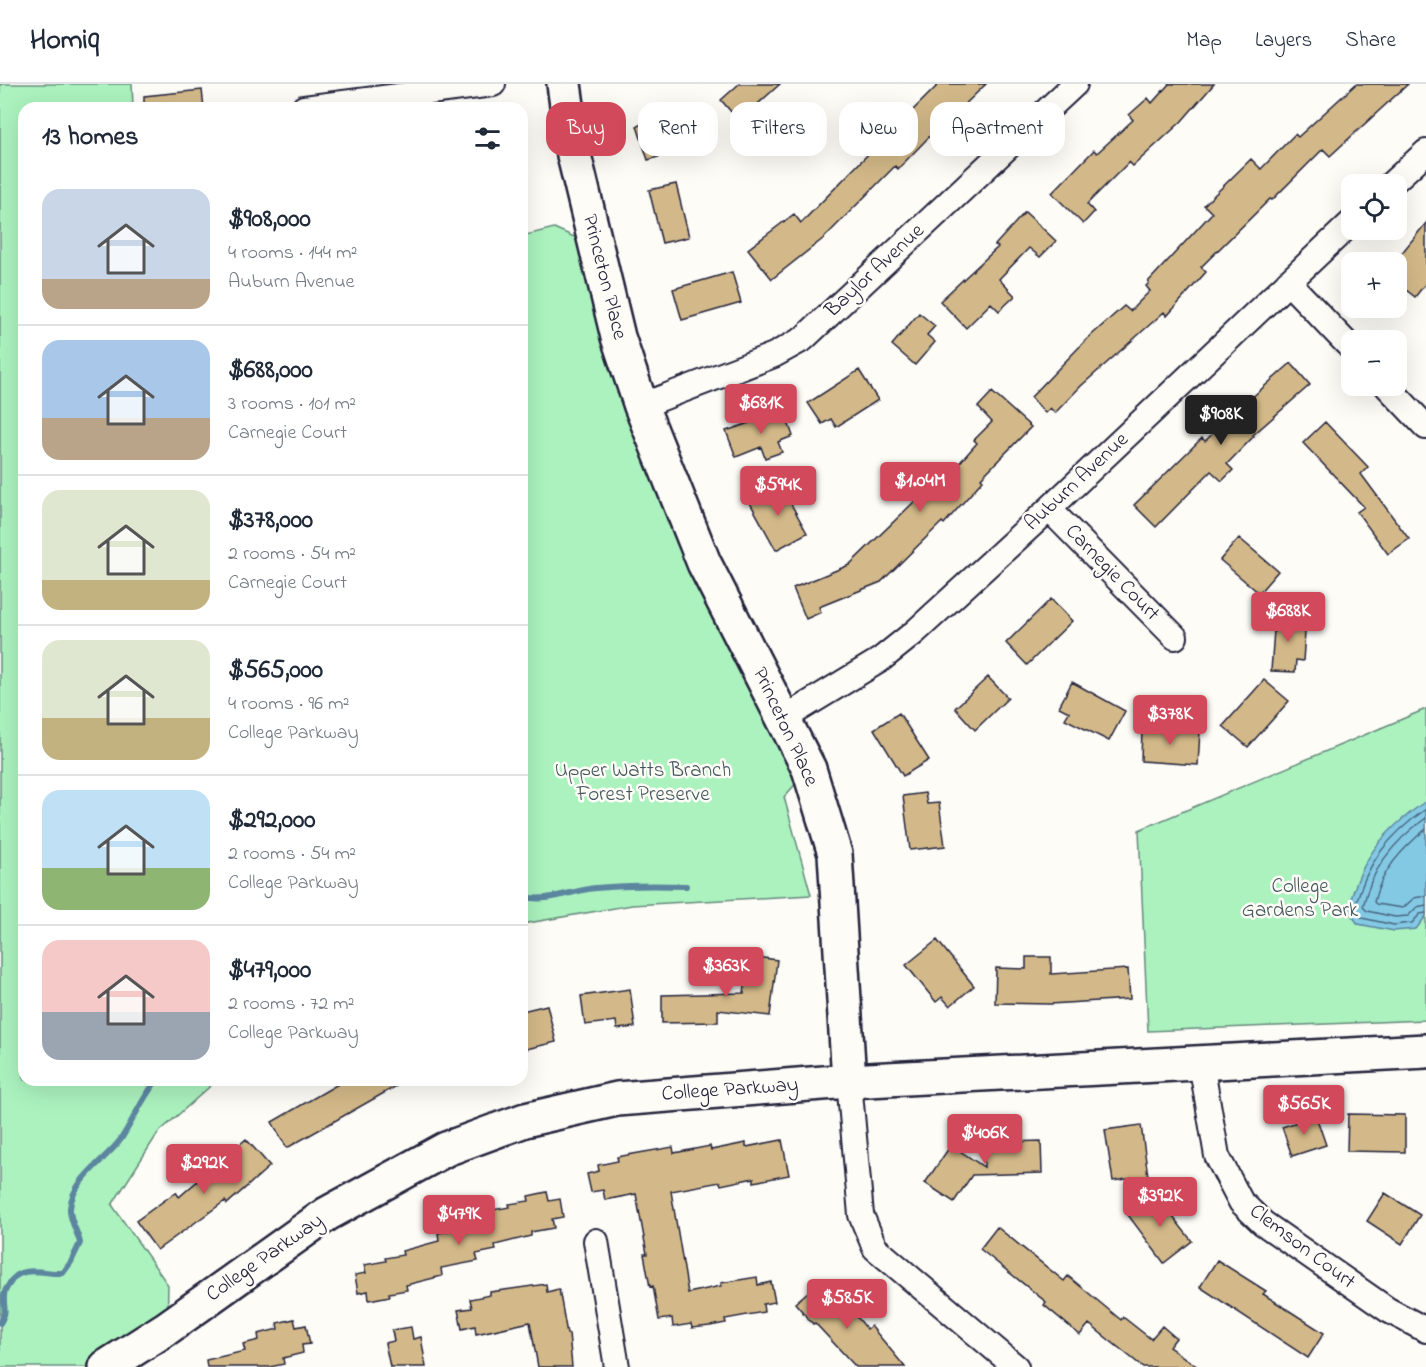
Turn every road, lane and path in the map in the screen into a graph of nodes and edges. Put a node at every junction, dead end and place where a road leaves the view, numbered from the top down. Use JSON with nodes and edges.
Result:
{"nodes":[{"id":1,"x":493,"y":84,"type":"edge"},
{"id":2,"x":564,"y":84,"type":"edge"},
{"id":3,"x":1075,"y":84,"type":"edge"},
{"id":4,"x":351,"y":102,"type":"edge"},
{"id":5,"x":1426,"y":152,"type":"edge"},
{"id":6,"x":1402,"y":174,"type":"edge"},
{"id":7,"x":1341,"y":232,"type":"edge"},
{"id":8,"x":1288,"y":282,"type":"junction"},
{"id":9,"x":1341,"y":337,"type":"edge"},
{"id":10,"x":1397,"y":396,"type":"edge"},
{"id":11,"x":641,"y":406,"type":"junction"},
{"id":12,"x":1426,"y":427,"type":"edge"},
{"id":13,"x":1049,"y":509,"type":"junction"},
{"id":14,"x":1175,"y":637,"type":"dead end"},
{"id":15,"x":783,"y":719,"type":"junction"},
{"id":16,"x":1426,"y":1051,"type":"edge"},
{"id":17,"x":1201,"y":1063,"type":"junction"},
{"id":18,"x":849,"y":1081,"type":"junction"},
{"id":19,"x":596,"y":1241,"type":"dead end"},
{"id":20,"x":1426,"y":1330,"type":"edge"},
{"id":21,"x":106,"y":1367,"type":"edge"},
{"id":22,"x":617,"y":1367,"type":"edge"},
{"id":23,"x":1016,"y":1367,"type":"edge"}],
"edges":[{"from":1,"to":4,"type":"street"},
{"from":2,"to":11,"type":"street","name":"Princeton Place"},
{"from":3,"to":11,"type":"street","name":"Baylor Avenue"},
{"from":5,"to":6,"type":"street"},
{"from":7,"to":8,"type":"street","name":"Auburn Avenue"},
{"from":8,"to":9,"type":"street"},
{"from":8,"to":13,"type":"street","name":"Auburn Avenue"},
{"from":10,"to":12,"type":"street"},
{"from":11,"to":15,"type":"street","name":"Princeton Place"},
{"from":13,"to":14,"type":"street","name":"Carnegie Court"},
{"from":13,"to":15,"type":"street","name":"Auburn Avenue"},
{"from":15,"to":18,"type":"street","name":"Princeton Place"},
{"from":16,"to":17,"type":"street","name":"College Parkway"},
{"from":17,"to":18,"type":"street","name":"College Parkway"},
{"from":17,"to":20,"type":"street","name":"Clemson Court"},
{"from":18,"to":21,"type":"street","name":"College Parkway"},
{"from":18,"to":23,"type":"street","name":"Princeton Place"},
{"from":19,"to":22,"type":"street"}]}
